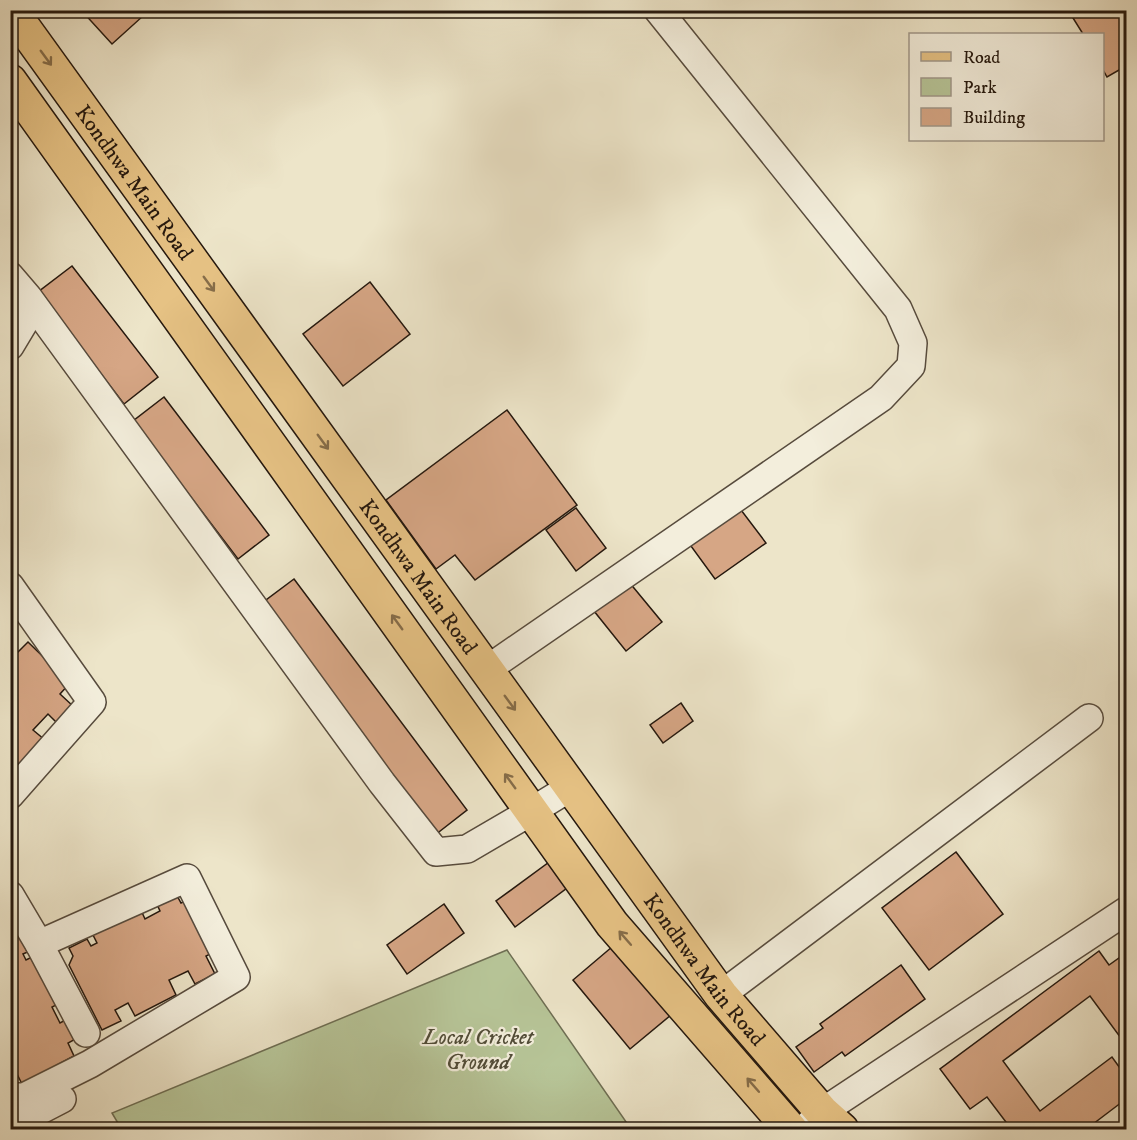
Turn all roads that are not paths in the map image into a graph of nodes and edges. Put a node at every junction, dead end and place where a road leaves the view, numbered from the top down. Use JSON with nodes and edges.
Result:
{"nodes":[{"id":1,"x":11,"y":10,"type":"edge"},
{"id":2,"x":658,"y":10,"type":"edge"},
{"id":3,"x":10,"y":81,"type":"edge"},
{"id":4,"x":10,"y":276,"type":"edge"},
{"id":5,"x":34,"y":306,"type":"junction"},
{"id":6,"x":10,"y":346,"type":"edge"},
{"id":7,"x":10,"y":585,"type":"edge"},
{"id":8,"x":18,"y":616,"type":"edge"},
{"id":9,"x":486,"y":670,"type":"junction"},
{"id":10,"x":1089,"y":718,"type":"dead end"},
{"id":11,"x":571,"y":787,"type":"junction"},
{"id":12,"x":10,"y":795,"type":"edge"},
{"id":13,"x":532,"y":811,"type":"junction"},
{"id":14,"x":10,"y":895,"type":"edge"},
{"id":15,"x":1126,"y":911,"type":"edge"},
{"id":16,"x":39,"y":944,"type":"junction"},
{"id":17,"x":721,"y":995,"type":"junction"},
{"id":18,"x":86,"y":1033,"type":"dead end"},
{"id":19,"x":10,"y":1097,"type":"edge"},
{"id":20,"x":62,"y":1099,"type":"dead end"},
{"id":21,"x":822,"y":1124,"type":"edge"},
{"id":22,"x":10,"y":1126,"type":"edge"},
{"id":23,"x":791,"y":1130,"type":"edge"}],
"edges":[{"from":1,"to":9,"type":"main road","name":"Kondhwa Main Road","one_way":true},
{"from":2,"to":9,"type":"street"},
{"from":13,"to":3,"type":"main road","name":"Kondhwa Main Road","one_way":true},
{"from":4,"to":5,"type":"street"},
{"from":5,"to":6,"type":"street"},
{"from":5,"to":13,"type":"street"},
{"from":7,"to":8,"type":"street"},
{"from":8,"to":12,"type":"street"},
{"from":9,"to":11,"type":"main road","name":"Kondhwa Main Road","one_way":true},
{"from":10,"to":17,"type":"street"},
{"from":11,"to":13,"type":"street"},
{"from":11,"to":17,"type":"main road","name":"Kondhwa Main Road"},
{"from":23,"to":13,"type":"main road","name":"Kondhwa Main Road","one_way":true},
{"from":14,"to":16,"type":"street"},
{"from":15,"to":21,"type":"street"},
{"from":16,"to":18,"type":"street"},
{"from":16,"to":19,"type":"street"},
{"from":17,"to":21,"type":"main road","name":"Kondhwa Main Road"},
{"from":20,"to":22,"type":"street"}]}
